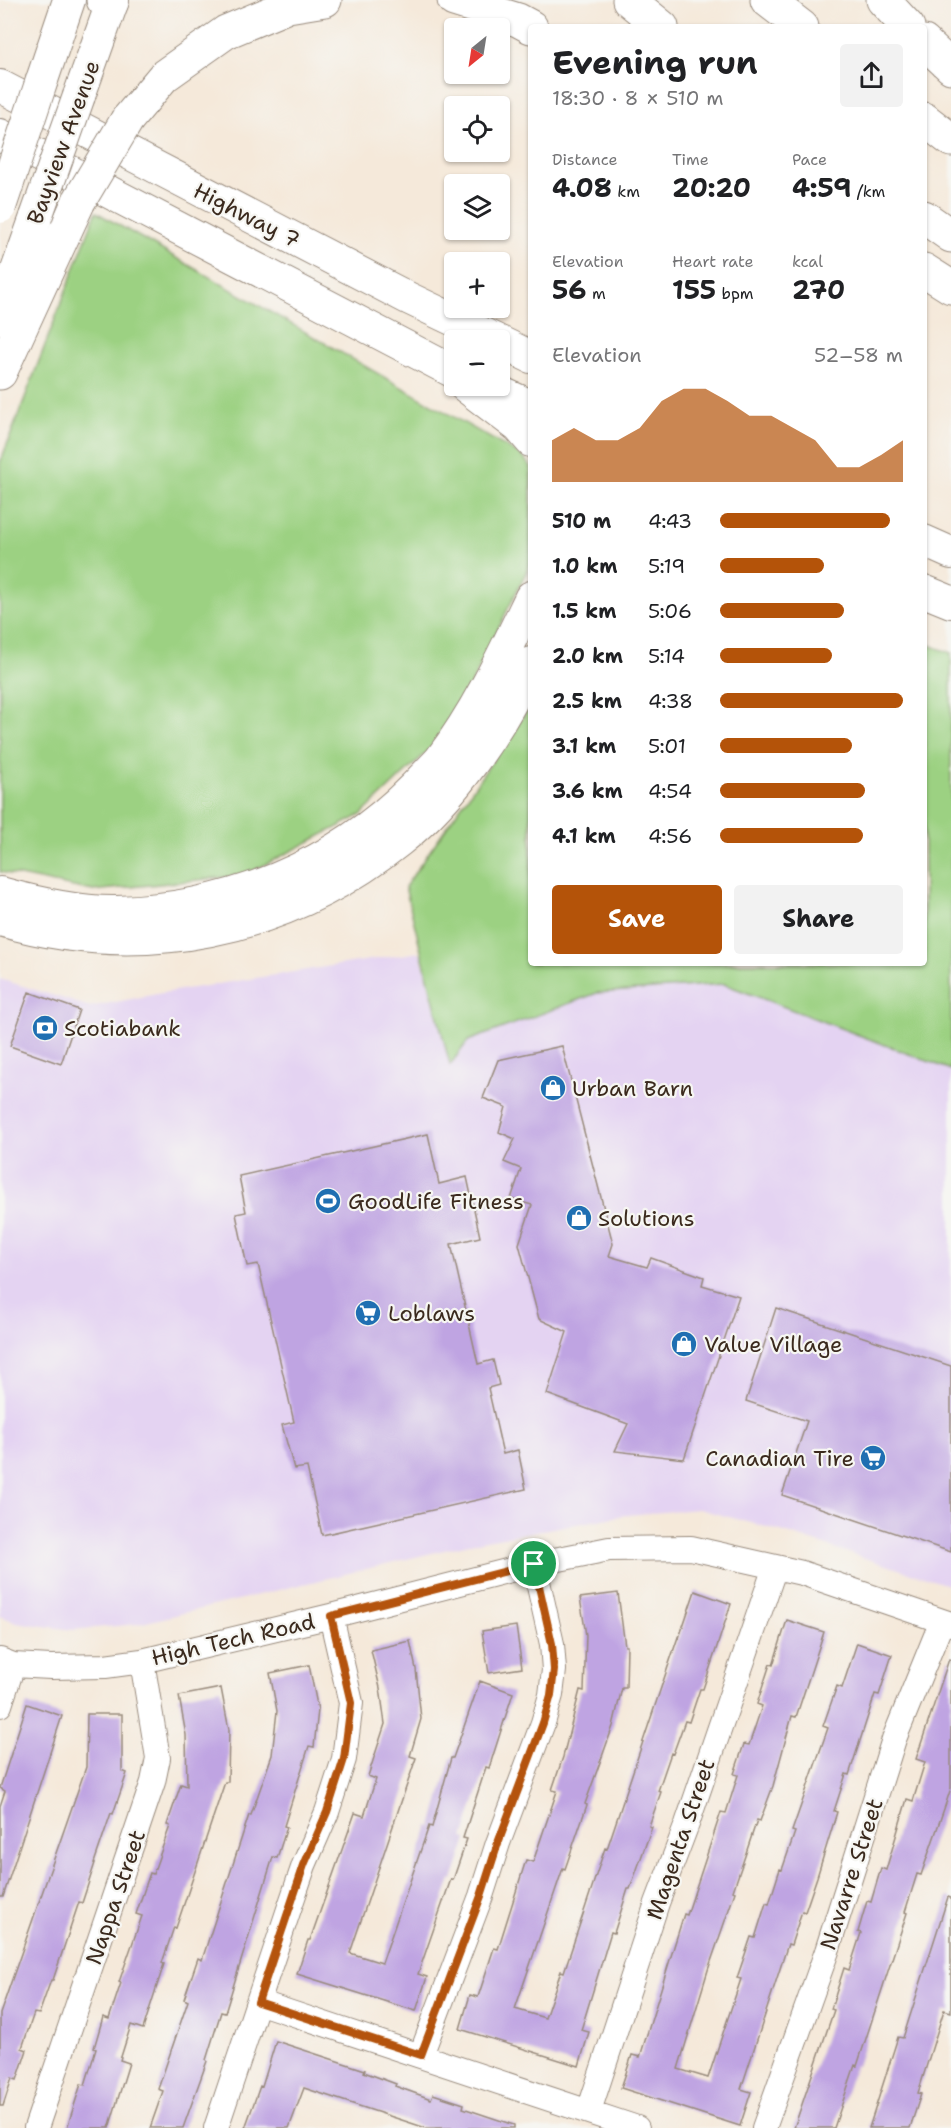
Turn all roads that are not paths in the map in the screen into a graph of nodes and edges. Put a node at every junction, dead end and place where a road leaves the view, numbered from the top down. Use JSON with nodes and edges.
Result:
{"nodes":[{"id":1,"x":69,"y":0,"type":"edge"},
{"id":2,"x":325,"y":0,"type":"edge"},
{"id":3,"x":454,"y":0,"type":"edge"},
{"id":4,"x":629,"y":0,"type":"edge"},
{"id":5,"x":767,"y":0,"type":"edge"},
{"id":6,"x":883,"y":0,"type":"edge"},
{"id":7,"x":109,"y":1,"type":"edge"},
{"id":8,"x":658,"y":24,"type":"edge"},
{"id":9,"x":798,"y":24,"type":"edge"},
{"id":10,"x":905,"y":24,"type":"edge"},
{"id":11,"x":528,"y":25,"type":"edge"},
{"id":12,"x":927,"y":45,"type":"edge"},
{"id":13,"x":951,"y":67,"type":"edge"},
{"id":14,"x":0,"y":86,"type":"edge"},
{"id":15,"x":927,"y":121,"type":"edge"},
{"id":16,"x":0,"y":135,"type":"edge"},
{"id":17,"x":951,"y":140,"type":"edge"},
{"id":18,"x":0,"y":207,"type":"edge"},
{"id":19,"x":927,"y":219,"type":"edge"},
{"id":20,"x":951,"y":236,"type":"edge"},
{"id":21,"x":927,"y":272,"type":"edge"},
{"id":22,"x":951,"y":287,"type":"edge"},
{"id":23,"x":0,"y":318,"type":"edge"},
{"id":24,"x":475,"y":330,"type":"edge"},
{"id":25,"x":510,"y":347,"type":"edge"},
{"id":26,"x":528,"y":356,"type":"edge"},
{"id":27,"x":444,"y":369,"type":"edge"},
{"id":28,"x":0,"y":373,"type":"edge"},
{"id":29,"x":478,"y":396,"type":"edge"},
{"id":30,"x":508,"y":396,"type":"edge"},
{"id":31,"x":528,"y":405,"type":"edge"},
{"id":32,"x":528,"y":438,"type":"edge"},
{"id":33,"x":927,"y":542,"type":"edge"},
{"id":34,"x":951,"y":553,"type":"edge"},
{"id":35,"x":927,"y":592,"type":"edge"},
{"id":36,"x":951,"y":602,"type":"edge"},
{"id":37,"x":528,"y":603,"type":"edge"},
{"id":38,"x":528,"y":669,"type":"edge"},
{"id":39,"x":0,"y":893,"type":"edge"},
{"id":40,"x":0,"y":920,"type":"edge"},
{"id":41,"x":534,"y":1564,"type":"junction"},
{"id":42,"x":775,"y":1567,"type":"junction"},
{"id":43,"x":331,"y":1616,"type":"junction"},
{"id":44,"x":946,"y":1622,"type":"edge"},
{"id":45,"x":142,"y":1661,"type":"junction"},
{"id":46,"x":7,"y":1662,"type":"edge"},
{"id":47,"x":0,"y":1705,"type":"edge"},
{"id":48,"x":258,"y":2002,"type":"junction"},
{"id":49,"x":421,"y":2055,"type":"junction"},
{"id":50,"x":589,"y":2111,"type":"junction"},
{"id":51,"x":36,"y":2128,"type":"edge"},
{"id":52,"x":216,"y":2128,"type":"edge"},
{"id":53,"x":638,"y":2128,"type":"edge"},
{"id":54,"x":764,"y":2128,"type":"edge"}],
"edges":[{"from":1,"to":18,"type":"main road","name":"Bayview Avenue","bridge":true},
{"from":2,"to":28,"type":"highway","bridge":true},
{"from":3,"to":11,"type":"highway"},
{"from":4,"to":8,"type":"highway"},
{"from":5,"to":9,"type":"highway"},
{"from":6,"to":10,"type":"highway"},
{"from":7,"to":23,"type":"main road","name":"Bayview Avenue","bridge":true},
{"from":12,"to":13,"type":"highway"},
{"from":14,"to":24,"type":"main road","name":"Highway 7"},
{"from":15,"to":17,"type":"highway"},
{"from":16,"to":27,"type":"main road","name":"Highway 7"},
{"from":19,"to":20,"type":"highway"},
{"from":21,"to":22,"type":"highway"},
{"from":25,"to":26,"type":"main road","name":"Highway 7"},
{"from":29,"to":32,"type":"main road"},
{"from":30,"to":31,"type":"main road"},
{"from":33,"to":34,"type":"main road"},
{"from":35,"to":36,"type":"main road"},
{"from":37,"to":39,"type":"main road"},
{"from":38,"to":40,"type":"main road"},
{"from":41,"to":42,"type":"street","name":"High Tech Road"},
{"from":41,"to":43,"type":"street","name":"High Tech Road"},
{"from":41,"to":49,"type":"street"},
{"from":42,"to":44,"type":"street","name":"High Tech Road"},
{"from":42,"to":50,"type":"street","name":"Magenta Street"},
{"from":43,"to":45,"type":"street","name":"High Tech Road"},
{"from":43,"to":48,"type":"street"},
{"from":44,"to":54,"type":"street","name":"Navarre Street"},
{"from":45,"to":46,"type":"street","name":"High Tech Road"},
{"from":45,"to":51,"type":"street","name":"Nappa Street"},
{"from":46,"to":47,"type":"street"},
{"from":48,"to":49,"type":"street"},
{"from":48,"to":52,"type":"street"},
{"from":49,"to":50,"type":"street"},
{"from":50,"to":53,"type":"street"}]}
